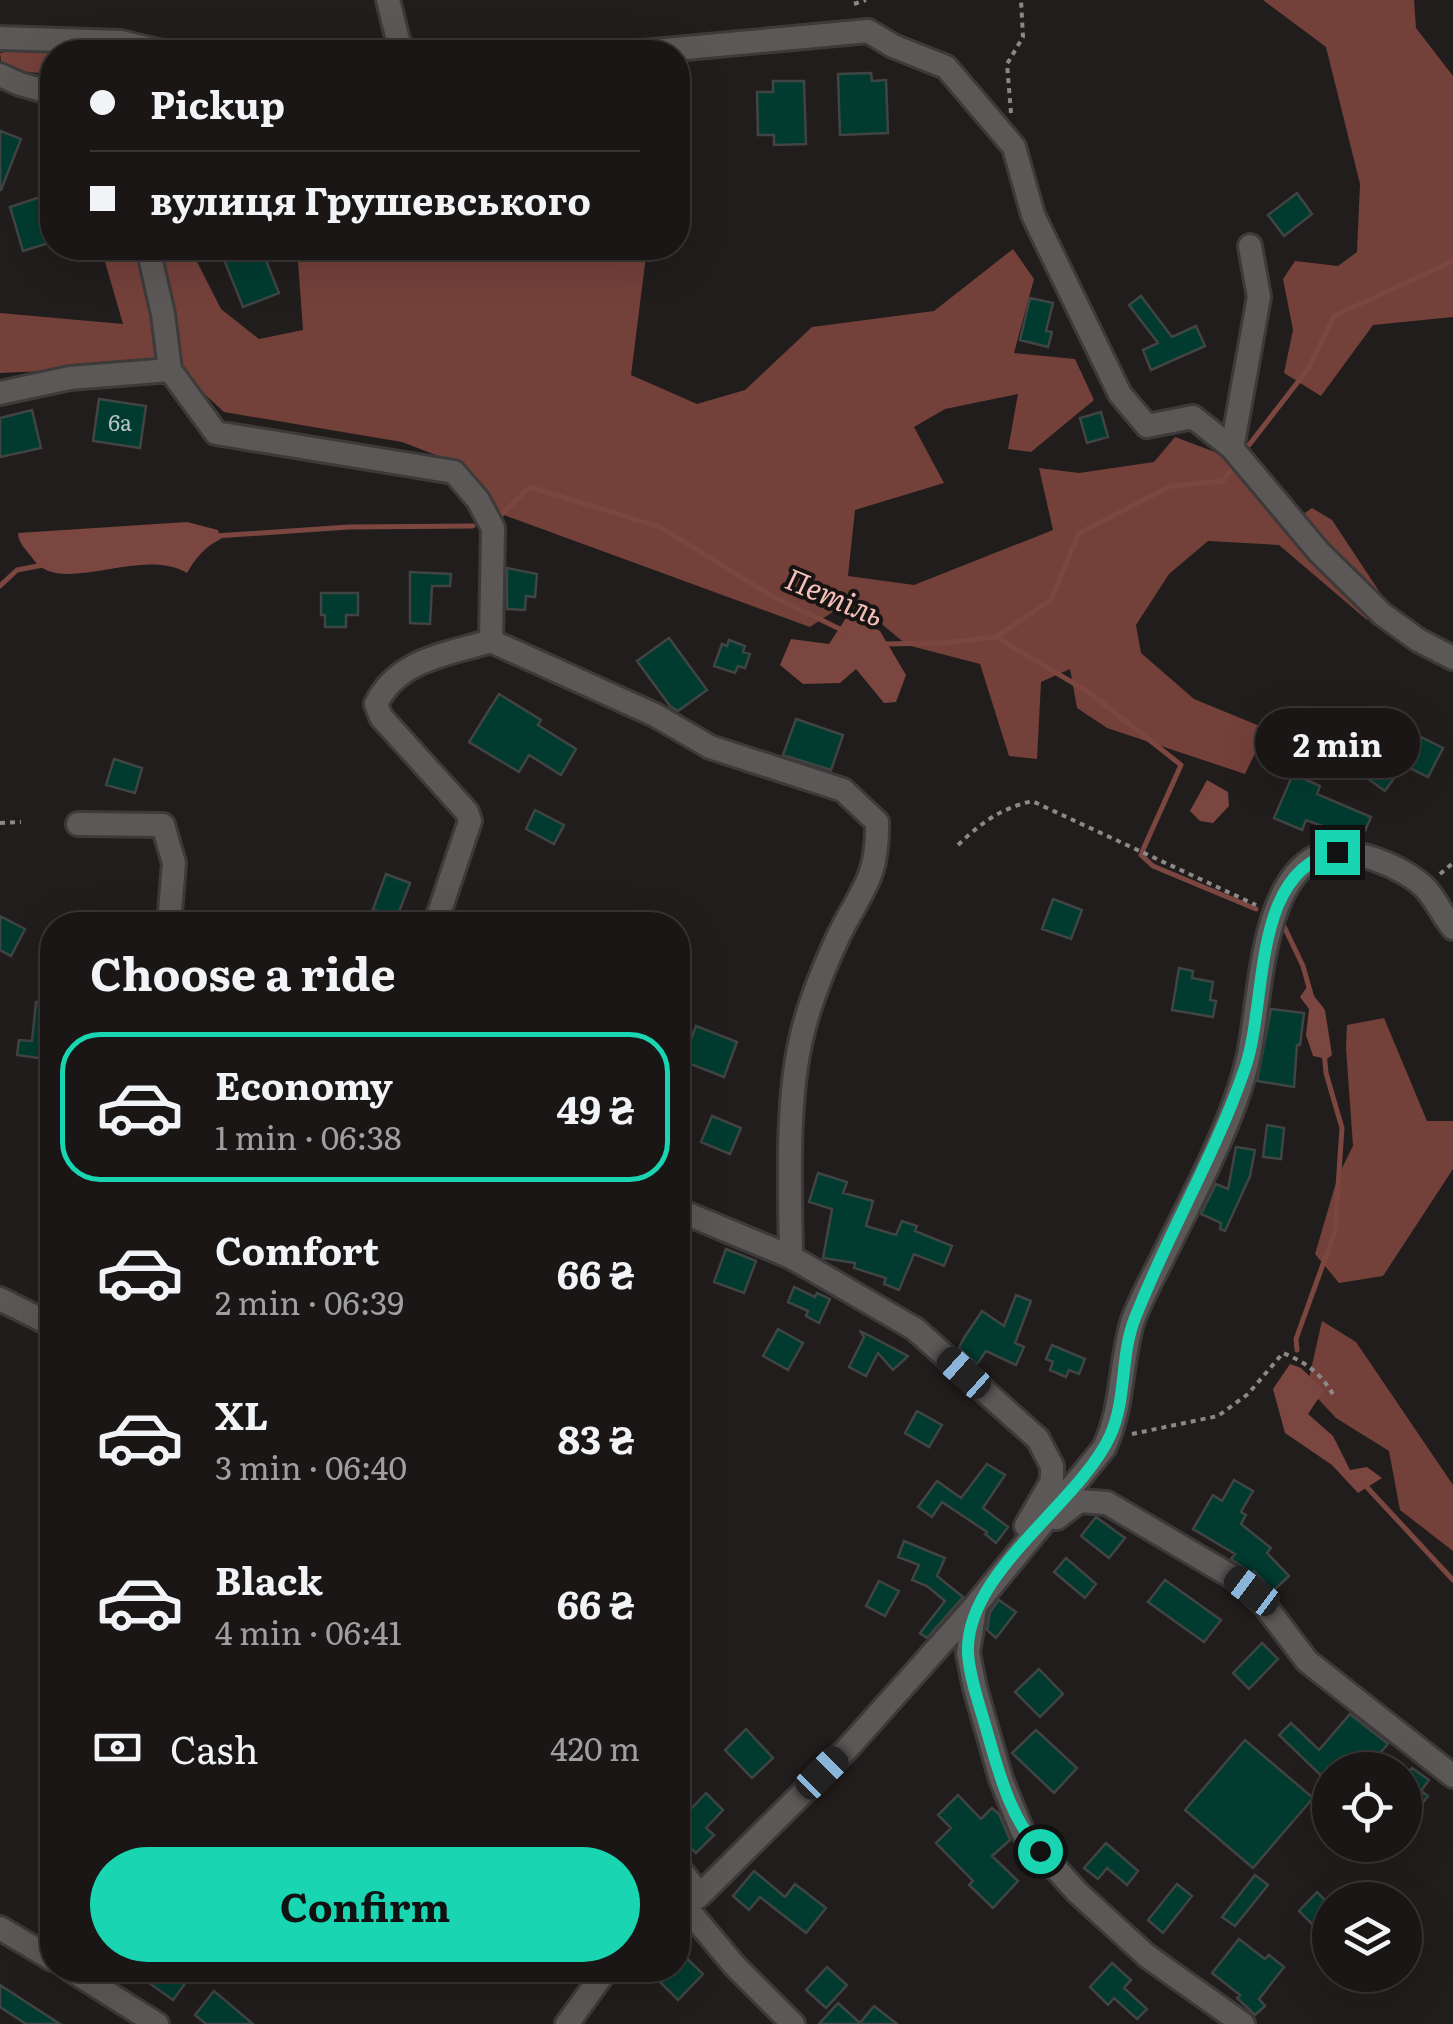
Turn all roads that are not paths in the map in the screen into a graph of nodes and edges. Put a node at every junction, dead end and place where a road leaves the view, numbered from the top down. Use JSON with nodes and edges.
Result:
{"nodes":[{"id":1,"x":388,"y":0,"type":"edge"},
{"id":2,"x":0,"y":38,"type":"edge"},
{"id":3,"x":60,"y":40,"type":"edge"},
{"id":4,"x":398,"y":40,"type":"edge"},
{"id":5,"x":690,"y":48,"type":"edge"},
{"id":6,"x":0,"y":75,"type":"edge"},
{"id":7,"x":40,"y":90,"type":"edge"},
{"id":8,"x":1250,"y":246,"type":"dead end"},
{"id":9,"x":151,"y":260,"type":"edge"},
{"id":10,"x":170,"y":370,"type":"junction"},
{"id":11,"x":0,"y":393,"type":"edge"},
{"id":12,"x":1232,"y":448,"type":"junction"},
{"id":13,"x":491,"y":641,"type":"junction"},
{"id":14,"x":1453,"y":658,"type":"edge"},
{"id":15,"x":78,"y":824,"type":"dead end"},
{"id":16,"x":170,"y":912,"type":"edge"},
{"id":17,"x":439,"y":912,"type":"edge"},
{"id":18,"x":1453,"y":928,"type":"edge"},
{"id":19,"x":690,"y":1215,"type":"edge"},
{"id":20,"x":791,"y":1257,"type":"junction"},
{"id":21,"x":0,"y":1298,"type":"edge"},
{"id":22,"x":40,"y":1319,"type":"edge"},
{"id":23,"x":1022,"y":1546,"type":"junction"},
{"id":24,"x":976,"y":1606,"type":"junction"},
{"id":25,"x":1453,"y":1776,"type":"edge"},
{"id":26,"x":690,"y":1900,"type":"edge"},
{"id":27,"x":690,"y":1907,"type":"edge"},
{"id":28,"x":0,"y":1928,"type":"edge"},
{"id":29,"x":40,"y":1953,"type":"edge"},
{"id":30,"x":89,"y":1982,"type":"edge"},
{"id":31,"x":597,"y":1982,"type":"edge"},
{"id":32,"x":157,"y":2024,"type":"edge"},
{"id":33,"x":566,"y":2024,"type":"edge"},
{"id":34,"x":793,"y":2024,"type":"edge"},
{"id":35,"x":1243,"y":2024,"type":"edge"}],
"edges":[{"from":1,"to":4,"type":"street"},
{"from":2,"to":3,"type":"street"},
{"from":5,"to":12,"type":"street"},
{"from":6,"to":7,"type":"street"},
{"from":8,"to":12,"type":"street"},
{"from":9,"to":10,"type":"street"},
{"from":10,"to":11,"type":"street"},
{"from":10,"to":13,"type":"street"},
{"from":12,"to":14,"type":"street"},
{"from":13,"to":17,"type":"street"},
{"from":13,"to":20,"type":"street"},
{"from":15,"to":16,"type":"street"},
{"from":18,"to":23,"type":"street"},
{"from":19,"to":20,"type":"street"},
{"from":20,"to":23,"type":"street"},
{"from":21,"to":22,"type":"street"},
{"from":23,"to":24,"type":"street"},
{"from":23,"to":25,"type":"street"},
{"from":24,"to":26,"type":"street"},
{"from":24,"to":35,"type":"street"},
{"from":27,"to":34,"type":"street"},
{"from":28,"to":29,"type":"street"},
{"from":30,"to":32,"type":"street"},
{"from":31,"to":33,"type":"street"}]}
